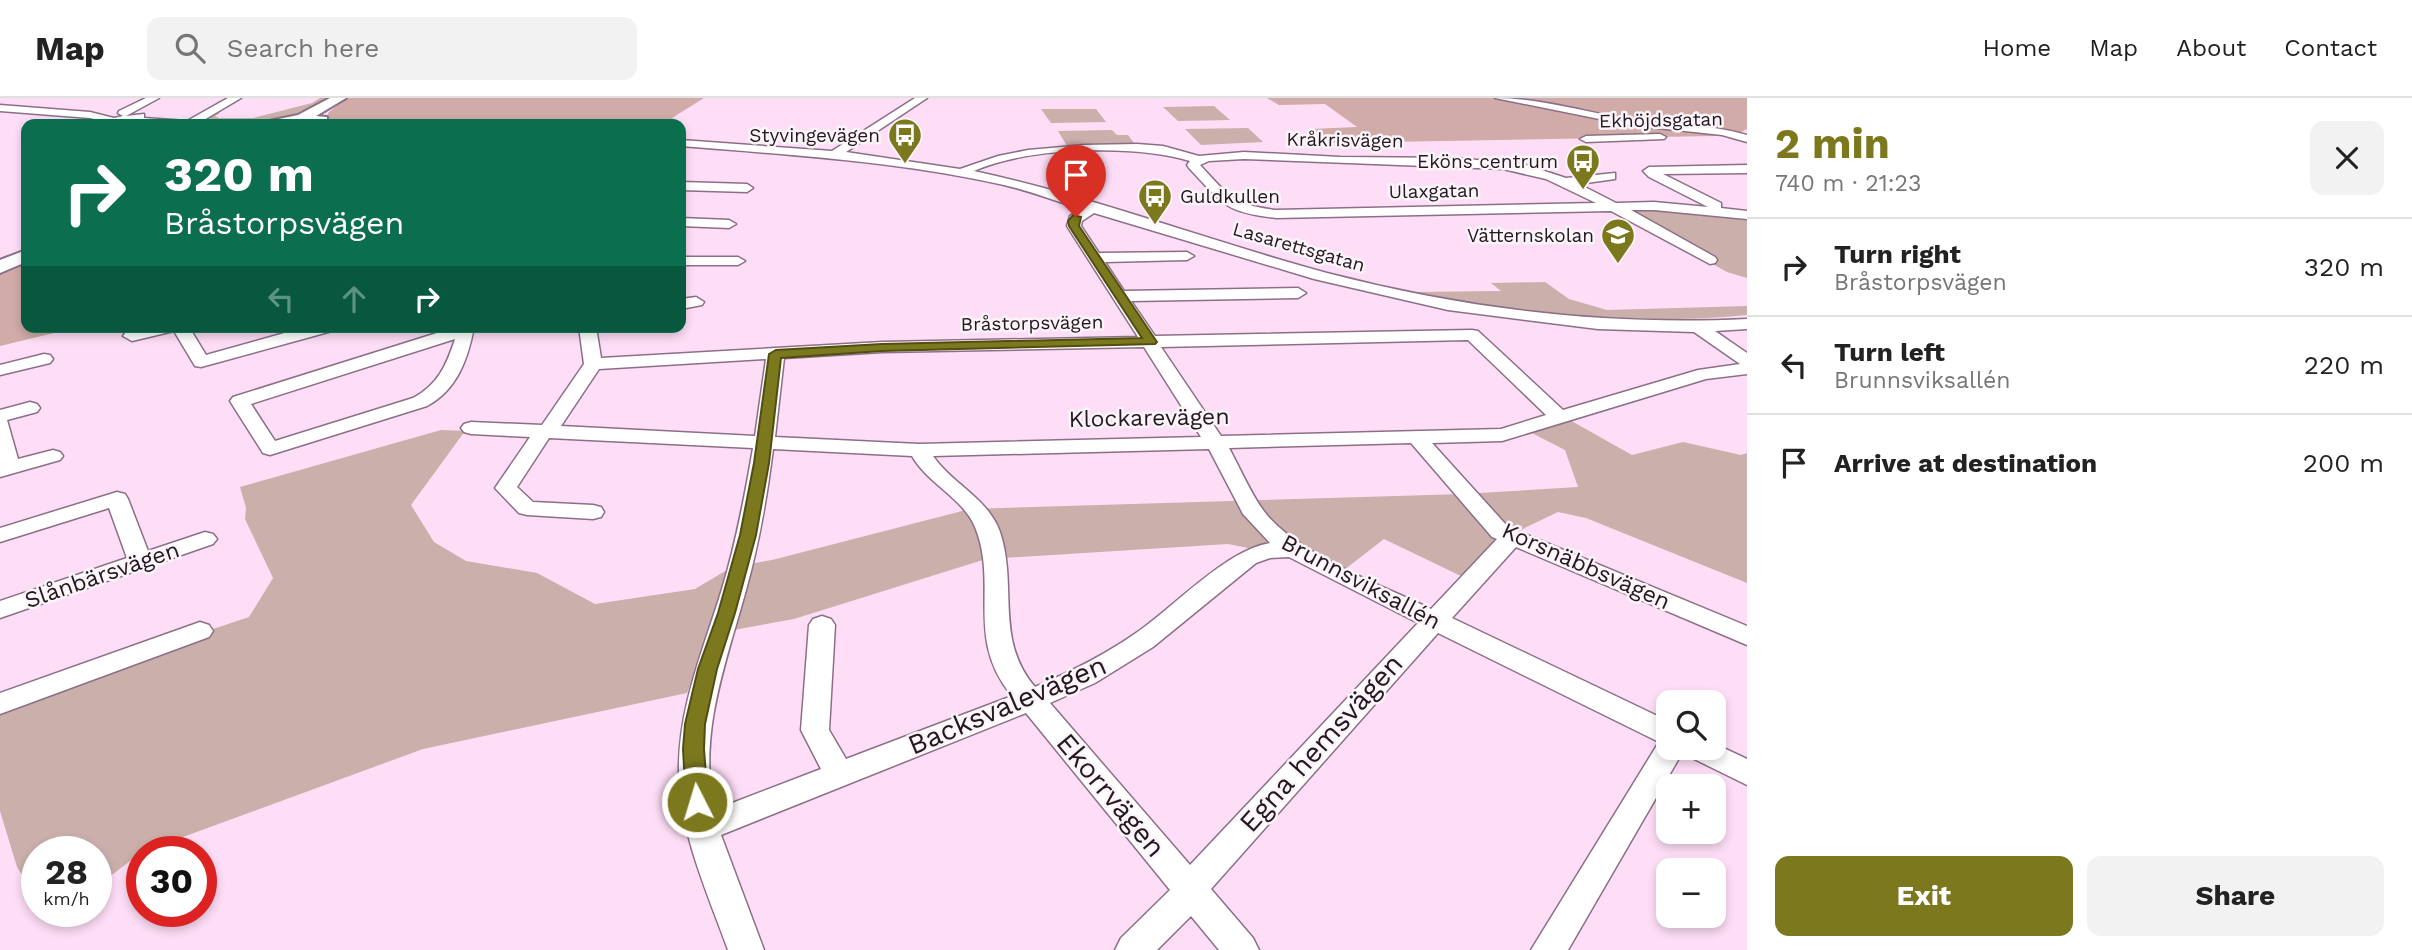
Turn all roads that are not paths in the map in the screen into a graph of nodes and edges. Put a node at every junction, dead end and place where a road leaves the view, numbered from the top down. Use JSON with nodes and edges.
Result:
{"nodes":[{"id":1,"x":154,"y":98,"type":"edge"},
{"id":2,"x":236,"y":98,"type":"edge"},
{"id":3,"x":341,"y":98,"type":"edge"},
{"id":4,"x":917,"y":98,"type":"edge"},
{"id":5,"x":1500,"y":98,"type":"edge"},
{"id":6,"x":0,"y":108,"type":"edge"},
{"id":7,"x":36,"y":111,"type":"junction"},
{"id":8,"x":130,"y":115,"type":"junction"},
{"id":9,"x":302,"y":118,"type":"junction"},
{"id":10,"x":156,"y":119,"type":"edge"},
{"id":11,"x":198,"y":119,"type":"edge"},
{"id":12,"x":297,"y":119,"type":"edge"},
{"id":13,"x":307,"y":119,"type":"edge"},
{"id":14,"x":324,"y":119,"type":"edge"},
{"id":15,"x":5,"y":121,"type":"dead end"},
{"id":16,"x":1742,"y":137,"type":"edge"},
{"id":17,"x":1622,"y":138,"type":"junction"},
{"id":18,"x":1586,"y":139,"type":"dead end"},
{"id":19,"x":686,"y":143,"type":"edge"},
{"id":20,"x":832,"y":156,"type":"junction"},
{"id":21,"x":1199,"y":160,"type":"junction"},
{"id":22,"x":1747,"y":169,"type":"edge"},
{"id":23,"x":1698,"y":170,"type":"junction"},
{"id":24,"x":961,"y":173,"type":"junction"},
{"id":25,"x":1611,"y":176,"type":"dead end"},
{"id":26,"x":1567,"y":182,"type":"junction"},
{"id":27,"x":686,"y":186,"type":"edge"},
{"id":28,"x":747,"y":188,"type":"dead end"},
{"id":29,"x":1613,"y":207,"type":"junction"},
{"id":30,"x":1092,"y":208,"type":"junction"},
{"id":31,"x":1721,"y":211,"type":"junction"},
{"id":32,"x":1747,"y":215,"type":"edge"},
{"id":33,"x":686,"y":222,"type":"edge"},
{"id":34,"x":729,"y":224,"type":"dead end"},
{"id":35,"x":1187,"y":256,"type":"dead end"},
{"id":36,"x":21,"y":258,"type":"edge"},
{"id":37,"x":1096,"y":258,"type":"junction"},
{"id":38,"x":1710,"y":260,"type":"dead end"},
{"id":39,"x":686,"y":261,"type":"edge"},
{"id":40,"x":738,"y":261,"type":"dead end"},
{"id":41,"x":0,"y":267,"type":"edge"},
{"id":42,"x":1298,"y":293,"type":"dead end"},
{"id":43,"x":1120,"y":296,"type":"junction"},
{"id":44,"x":1747,"y":324,"type":"edge"},
{"id":45,"x":1697,"y":326,"type":"junction"},
{"id":46,"x":147,"y":333,"type":"edge"},
{"id":47,"x":182,"y":333,"type":"edge"},
{"id":48,"x":304,"y":333,"type":"edge"},
{"id":49,"x":453,"y":333,"type":"edge"},
{"id":50,"x":465,"y":333,"type":"edge"},
{"id":51,"x":588,"y":333,"type":"edge"},
{"id":52,"x":132,"y":337,"type":"dead end"},
{"id":53,"x":1150,"y":342,"type":"junction"},
{"id":54,"x":776,"y":354,"type":"junction"},
{"id":55,"x":44,"y":359,"type":"dead end"},
{"id":56,"x":1747,"y":362,"type":"edge"},
{"id":57,"x":593,"y":364,"type":"junction"},
{"id":58,"x":1747,"y":369,"type":"edge"},
{"id":59,"x":0,"y":370,"type":"edge"},
{"id":60,"x":30,"y":408,"type":"dead end"},
{"id":61,"x":0,"y":416,"type":"edge"},
{"id":62,"x":1560,"y":418,"type":"junction"},
{"id":63,"x":0,"y":424,"type":"edge"},
{"id":64,"x":471,"y":428,"type":"dead end"},
{"id":65,"x":545,"y":432,"type":"junction"},
{"id":66,"x":1417,"y":438,"type":"junction"},
{"id":67,"x":764,"y":442,"type":"junction"},
{"id":68,"x":1216,"y":443,"type":"junction"},
{"id":69,"x":919,"y":450,"type":"junction"},
{"id":70,"x":52,"y":456,"type":"dead end"},
{"id":71,"x":5,"y":469,"type":"edge"},
{"id":72,"x":593,"y":512,"type":"dead end"},
{"id":73,"x":0,"y":535,"type":"edge"},
{"id":74,"x":1511,"y":537,"type":"junction"},
{"id":75,"x":205,"y":539,"type":"dead end"},
{"id":76,"x":1292,"y":549,"type":"junction"},
{"id":77,"x":140,"y":562,"type":"junction"},
{"id":78,"x":0,"y":610,"type":"edge"},
{"id":79,"x":1432,"y":620,"type":"junction"},
{"id":80,"x":822,"y":625,"type":"dead end"},
{"id":81,"x":200,"y":631,"type":"dead end"},
{"id":82,"x":1747,"y":636,"type":"edge"},
{"id":83,"x":1031,"y":700,"type":"junction"},
{"id":84,"x":0,"y":704,"type":"edge"},
{"id":85,"x":1656,"y":728,"type":"edge"},
{"id":86,"x":1663,"y":760,"type":"edge"},
{"id":87,"x":1720,"y":760,"type":"edge"},
{"id":88,"x":1747,"y":773,"type":"edge"},
{"id":89,"x":840,"y":775,"type":"junction"},
{"id":90,"x":702,"y":828,"type":"junction"},
{"id":91,"x":1191,"y":891,"type":"junction"},
{"id":92,"x":746,"y":950,"type":"edge"},
{"id":93,"x":1133,"y":950,"type":"edge"},
{"id":94,"x":1241,"y":950,"type":"edge"},
{"id":95,"x":1549,"y":950,"type":"edge"}],
"edges":[{"from":1,"to":8,"type":"street"},
{"from":2,"to":11,"type":"street"},
{"from":3,"to":9,"type":"main road"},
{"from":3,"to":14,"type":"main road"},
{"from":4,"to":20,"type":"street"},
{"from":5,"to":16,"type":"street"},
{"from":6,"to":7,"type":"street"},
{"from":7,"to":8,"type":"street"},
{"from":7,"to":15,"type":"street"},
{"from":8,"to":10,"type":"street"},
{"from":9,"to":12,"type":"main road"},
{"from":9,"to":13,"type":"main road"},
{"from":16,"to":17,"type":"street","name":"Ekhöjdsgatan"},
{"from":17,"to":18,"type":"street","name":"Ekhöjdsgatan"},
{"from":17,"to":23,"type":"street"},
{"from":19,"to":20,"type":"street","name":"Lasarettsgatan"},
{"from":20,"to":24,"type":"street","name":"Lasarettsgatan"},
{"from":21,"to":24,"type":"street"},
{"from":21,"to":26,"type":"street","name":"Kråkrisvägen"},
{"from":21,"to":29,"type":"street","name":"Ulaxgatan"},
{"from":22,"to":23,"type":"street"},
{"from":23,"to":31,"type":"street"},
{"from":24,"to":30,"type":"street","name":"Lasarettsgatan"},
{"from":25,"to":26,"type":"street"},
{"from":26,"to":29,"type":"street","name":"Kråkrisvägen"},
{"from":27,"to":28,"type":"street"},
{"from":29,"to":31,"type":"street","name":"Ulaxgatan"},
{"from":29,"to":38,"type":"street","name":"Ulaxgatan"},
{"from":30,"to":37,"type":"street","name":"Brunnsviksallén"},
{"from":30,"to":45,"type":"street","name":"Lasarettsgatan"},
{"from":31,"to":32,"type":"street","name":"Ulaxgatan"},
{"from":33,"to":34,"type":"street"},
{"from":35,"to":37,"type":"street"},
{"from":36,"to":41,"type":"main road"},
{"from":37,"to":43,"type":"street","name":"Brunnsviksallén"},
{"from":39,"to":40,"type":"street"},
{"from":42,"to":43,"type":"street"},
{"from":43,"to":53,"type":"street","name":"Brunnsviksallén"},
{"from":44,"to":45,"type":"street","name":"Lasarettsgatan"},
{"from":45,"to":56,"type":"street"},
{"from":46,"to":52,"type":"street"},
{"from":47,"to":48,"type":"street"},
{"from":49,"to":50,"type":"street"},
{"from":51,"to":57,"type":"street"},
{"from":53,"to":54,"type":"street","name":"Bråstorpsvägen"},
{"from":53,"to":62,"type":"street","name":"Bråstorpsvägen"},
{"from":53,"to":68,"type":"street","name":"Brunnsviksallén"},
{"from":54,"to":57,"type":"street","name":"Bråstorpsvägen"},
{"from":54,"to":67,"type":"street"},
{"from":55,"to":59,"type":"street"},
{"from":57,"to":65,"type":"street"},
{"from":58,"to":62,"type":"street","name":"Klockarevägen"},
{"from":60,"to":61,"type":"street"},
{"from":62,"to":66,"type":"street","name":"Klockarevägen"},
{"from":63,"to":71,"type":"street"},
{"from":64,"to":65,"type":"street","name":"Klockarevägen"},
{"from":65,"to":67,"type":"street","name":"Klockarevägen"},
{"from":65,"to":72,"type":"street"},
{"from":66,"to":68,"type":"street","name":"Klockarevägen"},
{"from":66,"to":74,"type":"street","name":"Korsnäbbsvägen"},
{"from":67,"to":69,"type":"street","name":"Klockarevägen"},
{"from":67,"to":90,"type":"street"},
{"from":68,"to":69,"type":"street","name":"Klockarevägen"},
{"from":68,"to":76,"type":"street","name":"Brunnsviksallén"},
{"from":69,"to":83,"type":"street","name":"Ekorrvägen"},
{"from":70,"to":71,"type":"street"},
{"from":73,"to":77,"type":"street"},
{"from":74,"to":79,"type":"street","name":"Egna hemsvägen"},
{"from":74,"to":82,"type":"street","name":"Korsnäbbsvägen"},
{"from":75,"to":77,"type":"street","name":"Slånbärsvägen"},
{"from":76,"to":79,"type":"street","name":"Brunnsviksallén"},
{"from":76,"to":83,"type":"street","name":"Backsvalevägen"},
{"from":77,"to":78,"type":"street","name":"Slånbärsvägen"},
{"from":79,"to":85,"type":"street","name":"Brunnsviksallén"},
{"from":79,"to":91,"type":"street","name":"Egna hemsvägen"},
{"from":80,"to":89,"type":"street"},
{"from":81,"to":84,"type":"street"},
{"from":83,"to":89,"type":"street","name":"Backsvalevägen"},
{"from":83,"to":91,"type":"street","name":"Ekorrvägen"},
{"from":86,"to":95,"type":"street"},
{"from":87,"to":88,"type":"street"},
{"from":89,"to":90,"type":"street","name":"Backsvalevägen"},
{"from":90,"to":92,"type":"street"},
{"from":91,"to":93,"type":"street","name":"Egna hemsvägen"},
{"from":91,"to":94,"type":"street","name":"Ekorrvägen"}]}
